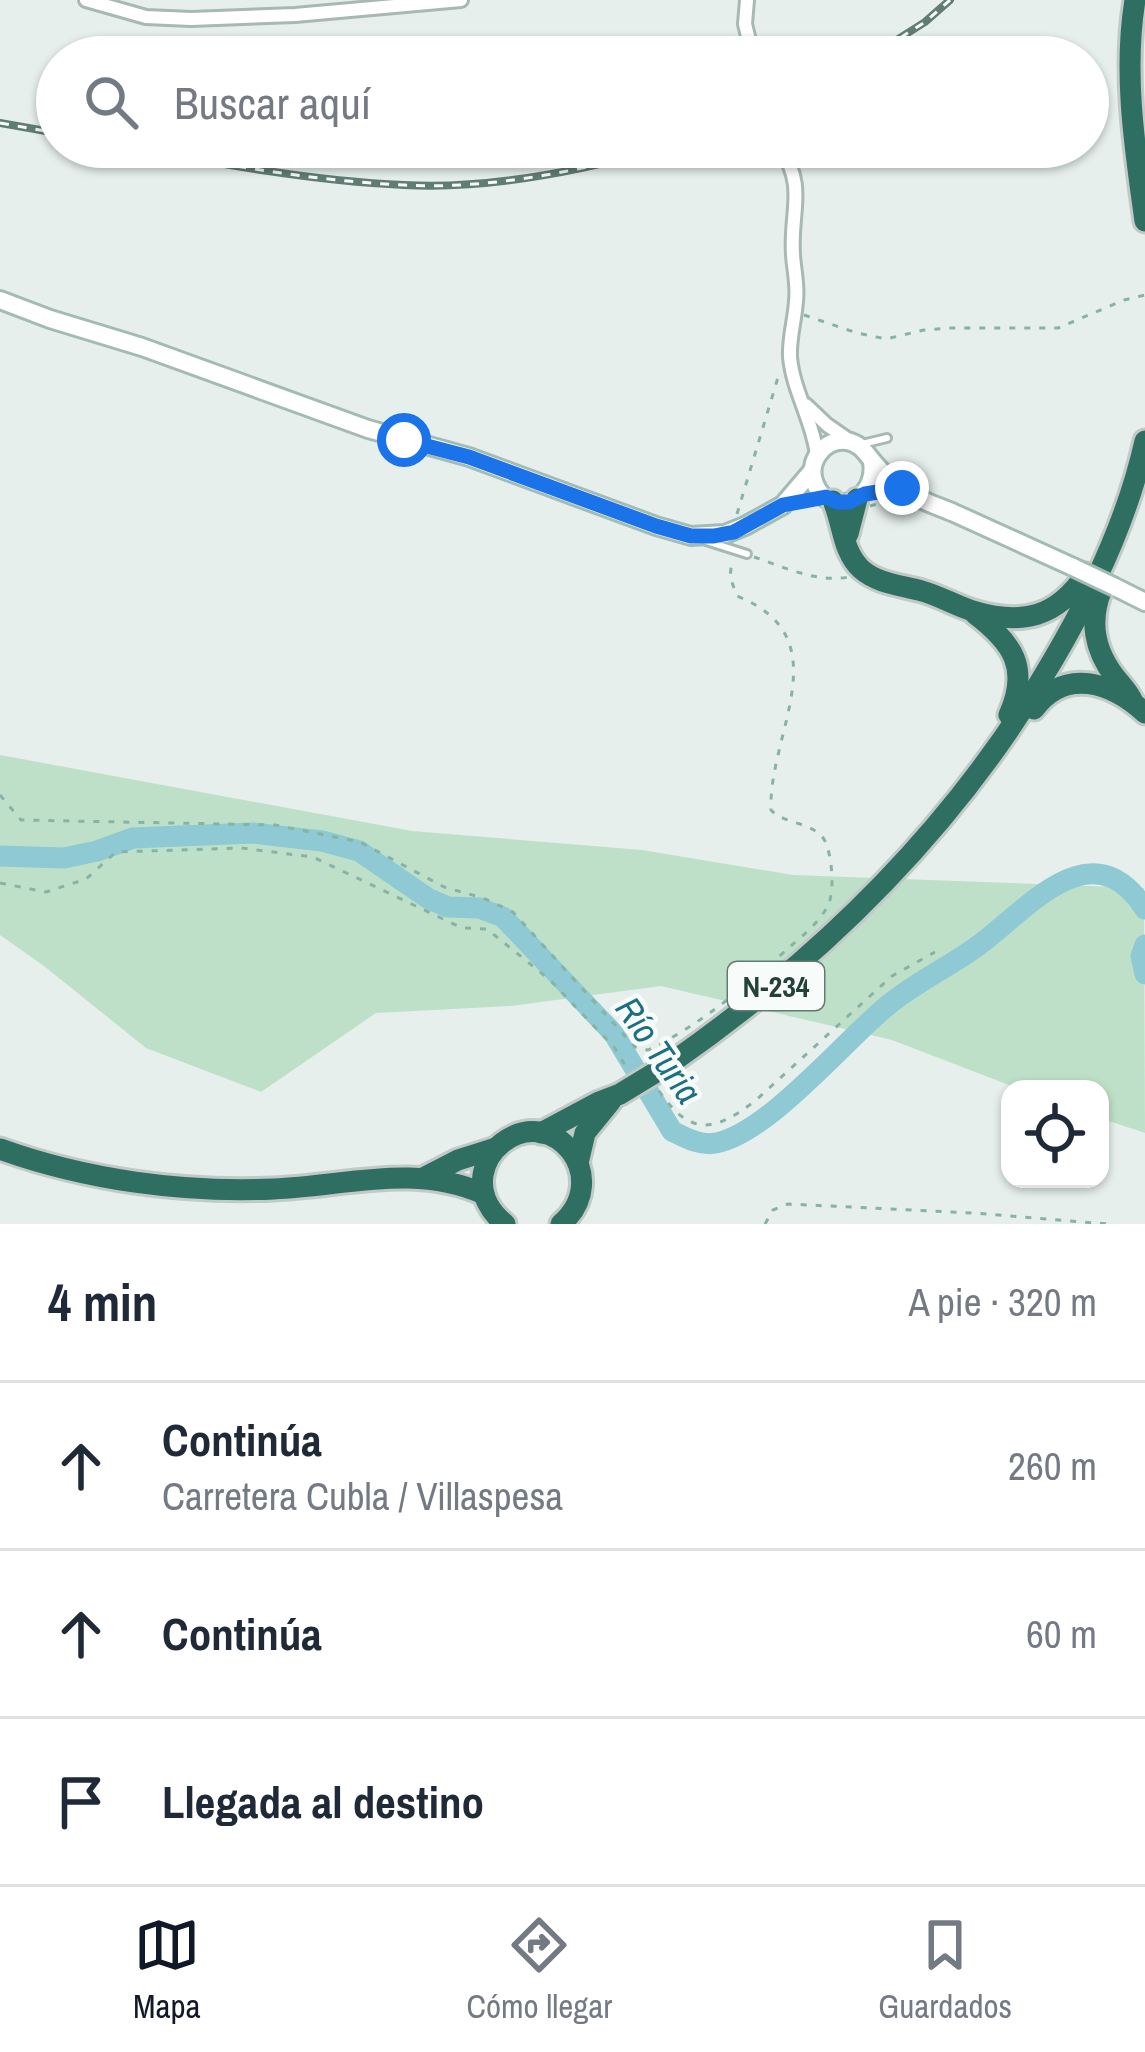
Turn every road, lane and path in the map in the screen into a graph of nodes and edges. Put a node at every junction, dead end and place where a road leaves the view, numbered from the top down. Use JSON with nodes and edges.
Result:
{"nodes":[{"id":1,"x":86,"y":0,"type":"edge"},
{"id":2,"x":192,"y":0,"type":"edge"},
{"id":3,"x":461,"y":0,"type":"edge"},
{"id":4,"x":747,"y":0,"type":"edge"},
{"id":5,"x":1135,"y":0,"type":"edge"},
{"id":6,"x":394,"y":3,"type":"edge"},
{"id":7,"x":295,"y":8,"type":"edge"},
{"id":8,"x":191,"y":19,"type":"junction"},
{"id":9,"x":748,"y":36,"type":"edge"},
{"id":10,"x":793,"y":168,"type":"edge"},
{"id":11,"x":1145,"y":221,"type":"edge"},
{"id":12,"x":1145,"y":295,"type":"edge"},
{"id":13,"x":0,"y":300,"type":"edge"},
{"id":14,"x":795,"y":312,"type":"junction"},
{"id":15,"x":790,"y":351,"type":"junction"},
{"id":16,"x":803,"y":403,"type":"junction"},
{"id":17,"x":887,"y":438,"type":"dead end"},
{"id":18,"x":855,"y":444,"type":"junction"},
{"id":19,"x":1144,"y":452,"type":"edge"},
{"id":20,"x":872,"y":462,"type":"junction"},
{"id":21,"x":814,"y":463,"type":"junction"},
{"id":22,"x":829,"y":499,"type":"junction"},
{"id":23,"x":862,"y":501,"type":"junction"},
{"id":24,"x":910,"y":501,"type":"junction"},
{"id":25,"x":783,"y":505,"type":"junction"},
{"id":26,"x":733,"y":541,"type":"junction"},
{"id":27,"x":848,"y":546,"type":"junction"},
{"id":28,"x":747,"y":554,"type":"joint"},
{"id":29,"x":862,"y":569,"type":"junction"},
{"id":30,"x":1145,"y":602,"type":"edge"},
{"id":31,"x":970,"y":610,"type":"junction"},
{"id":32,"x":1139,"y":707,"type":"edge"},
{"id":33,"x":986,"y":764,"type":"junction"},
{"id":34,"x":0,"y":794,"type":"edge"},
{"id":35,"x":955,"y":803,"type":"junction"},
{"id":36,"x":0,"y":883,"type":"edge"},
{"id":37,"x":935,"y":952,"type":"dead end"},
{"id":38,"x":629,"y":1072,"type":"dead end"},
{"id":39,"x":658,"y":1089,"type":"dead end"},
{"id":40,"x":620,"y":1094,"type":"junction"},
{"id":41,"x":541,"y":1133,"type":"junction"},
{"id":42,"x":496,"y":1148,"type":"junction"},
{"id":43,"x":0,"y":1149,"type":"edge"},
{"id":44,"x":578,"y":1162,"type":"junction"},
{"id":45,"x":424,"y":1178,"type":"junction"},
{"id":46,"x":484,"y":1194,"type":"junction"},
{"id":47,"x":566,"y":1222,"type":"edge"},
{"id":48,"x":505,"y":1224,"type":"edge"},
{"id":49,"x":765,"y":1224,"type":"edge"},
{"id":50,"x":1108,"y":1224,"type":"edge"}],
"edges":[{"from":1,"to":8,"type":"street"},
{"from":2,"to":8,"type":"street"},
{"from":3,"to":6,"type":"street"},
{"from":4,"to":9,"type":"street"},
{"from":5,"to":11,"type":"highway"},
{"from":6,"to":7,"type":"street"},
{"from":7,"to":8,"type":"street"},
{"from":10,"to":14,"type":"street"},
{"from":12,"to":14,"type":"path"},
{"from":13,"to":26,"type":"street"},
{"from":14,"to":15,"type":"street"},
{"from":15,"to":16,"type":"street"},
{"from":15,"to":26,"type":"path"},
{"from":16,"to":18,"type":"street"},
{"from":16,"to":21,"type":"street"},
{"from":17,"to":18,"type":"lane"},
{"from":18,"to":20,"type":"street"},
{"from":18,"to":21,"type":"street"},
{"from":19,"to":31,"type":"highway"},
{"from":19,"to":32,"type":"highway"},
{"from":19,"to":33,"type":"highway","number":"N-234"},
{"from":20,"to":23,"type":"street"},
{"from":20,"to":24,"type":"street"},
{"from":21,"to":22,"type":"street"},
{"from":21,"to":25,"type":"street"},
{"from":22,"to":23,"type":"street"},
{"from":22,"to":25,"type":"street"},
{"from":22,"to":27,"type":"highway"},
{"from":23,"to":24,"type":"street"},
{"from":23,"to":24,"type":"path"},
{"from":23,"to":27,"type":"highway"},
{"from":24,"to":30,"type":"street","bridge":true},
{"from":25,"to":26,"type":"street"},
{"from":26,"to":28,"type":"lane"},
{"from":26,"to":34,"type":"path"},
{"from":27,"to":29,"type":"highway"},
{"from":28,"to":29,"type":"path"},
{"from":29,"to":31,"type":"highway"},
{"from":31,"to":35,"type":"highway"},
{"from":32,"to":33,"type":"highway"},
{"from":33,"to":35,"type":"highway","number":"N-234"},
{"from":35,"to":40,"type":"highway","number":"N-234","bridge":true},
{"from":36,"to":38,"type":"path"},
{"from":37,"to":39,"type":"path"},
{"from":40,"to":41,"type":"highway","number":"N-234"},
{"from":40,"to":44,"type":"highway","number":"N-234"},
{"from":41,"to":42,"type":"highway","number":"N-234"},
{"from":41,"to":44,"type":"highway"},
{"from":42,"to":45,"type":"highway","number":"N-234"},
{"from":42,"to":46,"type":"highway"},
{"from":43,"to":45,"type":"highway","number":"N-234"},
{"from":44,"to":47,"type":"highway","number":"N-234"},
{"from":45,"to":46,"type":"highway","number":"N-234"},
{"from":46,"to":48,"type":"highway"},
{"from":49,"to":50,"type":"path"}]}
